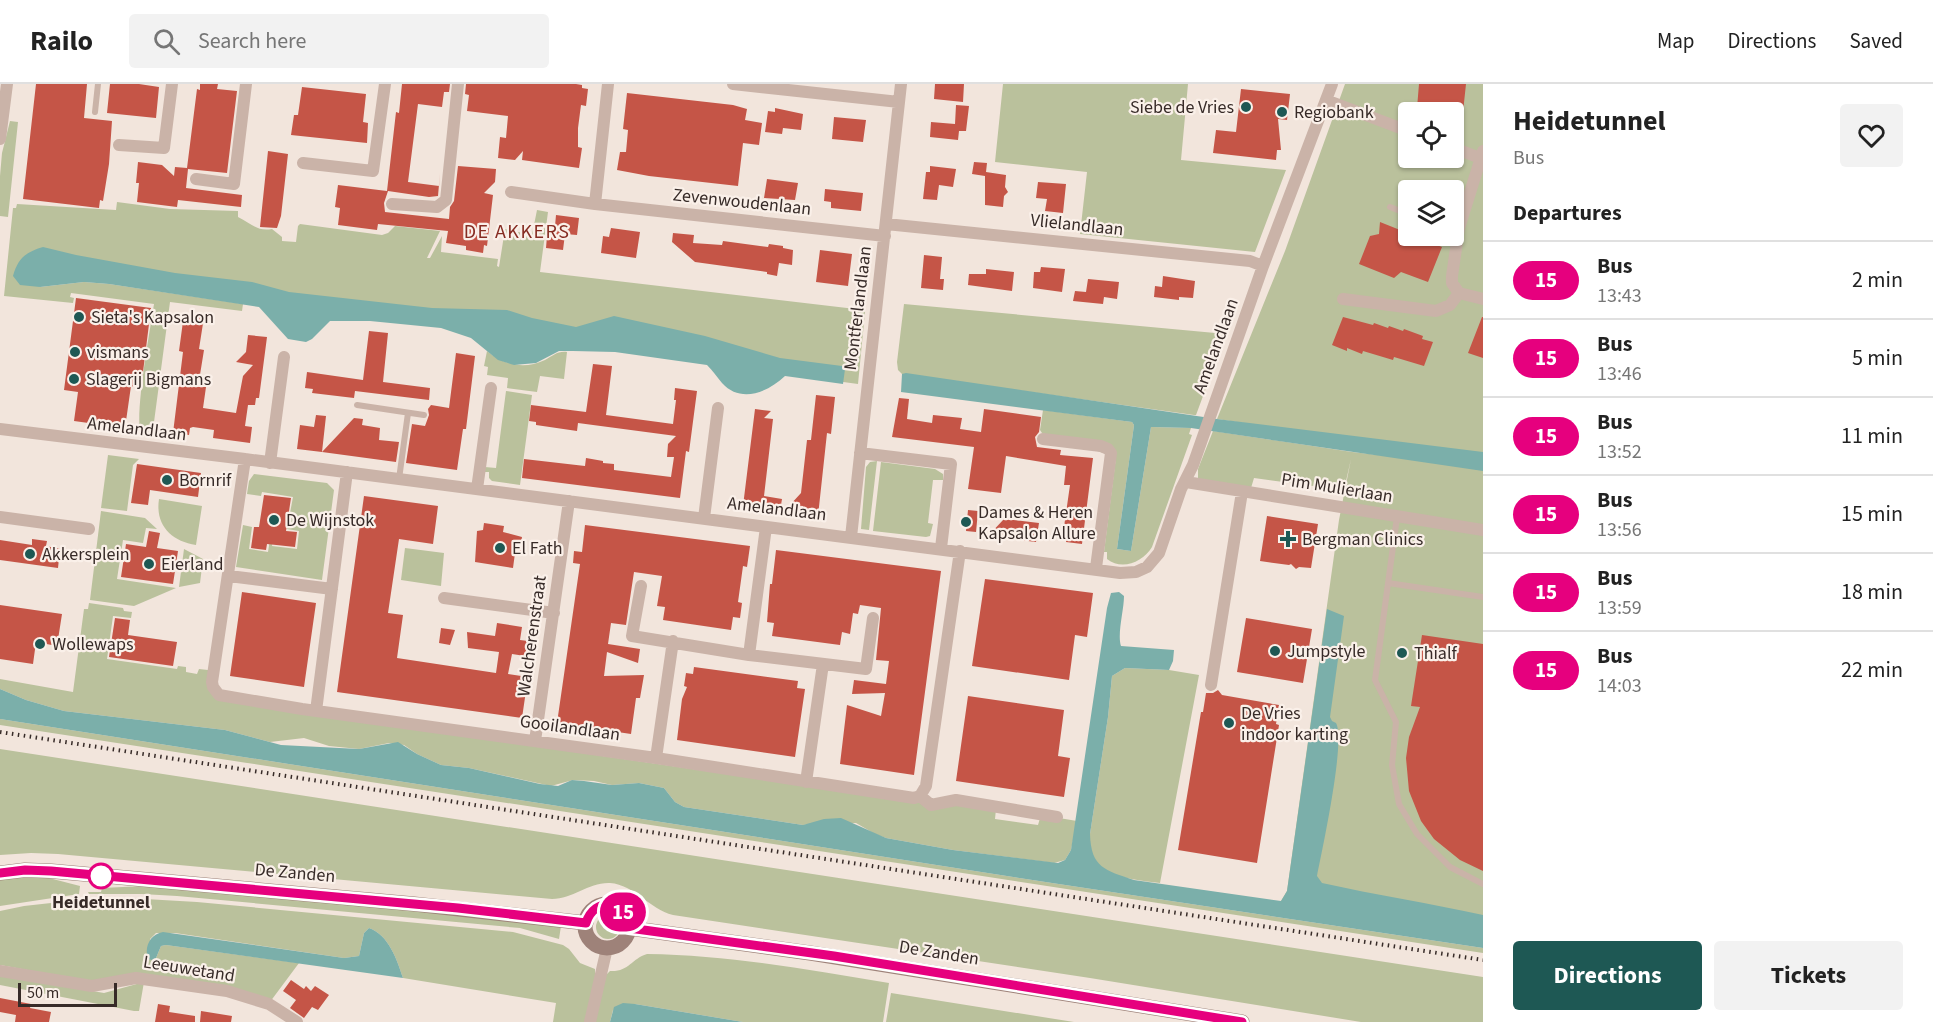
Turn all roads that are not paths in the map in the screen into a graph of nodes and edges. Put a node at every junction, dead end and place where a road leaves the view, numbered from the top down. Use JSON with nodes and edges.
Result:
{"nodes":[{"id":1,"x":7,"y":84,"type":"edge"},
{"id":2,"x":98,"y":84,"type":"edge"},
{"id":3,"x":172,"y":84,"type":"edge"},
{"id":4,"x":246,"y":84,"type":"edge"},
{"id":5,"x":385,"y":84,"type":"edge"},
{"id":6,"x":458,"y":84,"type":"edge"},
{"id":7,"x":608,"y":84,"type":"edge"},
{"id":8,"x":733,"y":84,"type":"edge"},
{"id":9,"x":901,"y":84,"type":"edge"},
{"id":10,"x":1332,"y":84,"type":"edge"},
{"id":11,"x":1326,"y":100,"type":"junction"},
{"id":12,"x":899,"y":102,"type":"junction"},
{"id":13,"x":95,"y":112,"type":"dead end"},
{"id":14,"x":1398,"y":127,"type":"edge"},
{"id":15,"x":0,"y":139,"type":"edge"},
{"id":16,"x":119,"y":145,"type":"dead end"},
{"id":17,"x":1464,"y":150,"type":"edge"},
{"id":18,"x":1482,"y":155,"type":"edge"},
{"id":19,"x":303,"y":163,"type":"dead end"},
{"id":20,"x":196,"y":179,"type":"dead end"},
{"id":21,"x":511,"y":192,"type":"dead end"},
{"id":22,"x":392,"y":204,"type":"dead end"},
{"id":23,"x":595,"y":204,"type":"junction"},
{"id":24,"x":1390,"y":207,"type":"dead end"},
{"id":25,"x":1464,"y":208,"type":"edge"},
{"id":26,"x":1398,"y":210,"type":"edge"},
{"id":27,"x":885,"y":230,"type":"junction"},
{"id":28,"x":1455,"y":246,"type":"edge"},
{"id":29,"x":1263,"y":266,"type":"junction"},
{"id":30,"x":1459,"y":293,"type":"junction"},
{"id":31,"x":1343,"y":299,"type":"dead end"},
{"id":32,"x":1483,"y":299,"type":"edge"},
{"id":33,"x":284,"y":357,"type":"dead end"},
{"id":34,"x":491,"y":388,"type":"dead end"},
{"id":35,"x":357,"y":405,"type":"dead end"},
{"id":36,"x":718,"y":408,"type":"dead end"},
{"id":37,"x":408,"y":412,"type":"junction"},
{"id":38,"x":423,"y":415,"type":"dead end"},
{"id":39,"x":0,"y":429,"type":"edge"},
{"id":40,"x":1043,"y":439,"type":"dead end"},
{"id":41,"x":860,"y":453,"type":"junction"},
{"id":42,"x":245,"y":459,"type":"junction"},
{"id":43,"x":270,"y":463,"type":"junction"},
{"id":44,"x":347,"y":472,"type":"junction"},
{"id":45,"x":399,"y":479,"type":"junction"},
{"id":46,"x":1186,"y":482,"type":"junction"},
{"id":47,"x":477,"y":489,"type":"junction"},
{"id":48,"x":1242,"y":492,"type":"junction"},
{"id":49,"x":569,"y":501,"type":"junction"},
{"id":50,"x":1397,"y":516,"type":"junction"},
{"id":51,"x":0,"y":517,"type":"edge"},
{"id":52,"x":704,"y":518,"type":"junction"},
{"id":53,"x":766,"y":527,"type":"junction"},
{"id":54,"x":88,"y":529,"type":"dead end"},
{"id":55,"x":1483,"y":530,"type":"edge"},
{"id":56,"x":851,"y":537,"type":"junction"},
{"id":57,"x":941,"y":548,"type":"junction"},
{"id":58,"x":960,"y":551,"type":"junction"},
{"id":59,"x":1096,"y":568,"type":"junction"},
{"id":60,"x":229,"y":576,"type":"junction"},
{"id":61,"x":1388,"y":583,"type":"junction"},
{"id":62,"x":641,"y":586,"type":"dead end"},
{"id":63,"x":332,"y":589,"type":"junction"},
{"id":64,"x":1483,"y":597,"type":"edge"},
{"id":65,"x":444,"y":598,"type":"dead end"},
{"id":66,"x":554,"y":613,"type":"junction"},
{"id":67,"x":873,"y":618,"type":"dead end"},
{"id":68,"x":673,"y":641,"type":"junction"},
{"id":69,"x":750,"y":655,"type":"junction"},
{"id":70,"x":823,"y":664,"type":"junction"},
{"id":71,"x":1211,"y":685,"type":"dead end"},
{"id":72,"x":316,"y":711,"type":"junction"},
{"id":73,"x":535,"y":741,"type":"junction"},
{"id":74,"x":656,"y":758,"type":"junction"},
{"id":75,"x":806,"y":782,"type":"junction"},
{"id":76,"x":920,"y":796,"type":"junction"},
{"id":77,"x":1057,"y":817,"type":"dead end"},
{"id":78,"x":0,"y":873,"type":"edge"},
{"id":79,"x":1483,"y":884,"type":"edge"},
{"id":80,"x":586,"y":923,"type":"junction"},
{"id":81,"x":629,"y":928,"type":"junction"},
{"id":82,"x":607,"y":948,"type":"junction"},
{"id":83,"x":0,"y":971,"type":"edge"},
{"id":84,"x":297,"y":1022,"type":"edge"},
{"id":85,"x":590,"y":1022,"type":"edge"},
{"id":86,"x":1242,"y":1022,"type":"edge"}],
"edges":[{"from":1,"to":15,"type":"street"},
{"from":2,"to":13,"type":"lane"},
{"from":3,"to":16,"type":"street"},
{"from":4,"to":20,"type":"street"},
{"from":5,"to":19,"type":"street"},
{"from":6,"to":22,"type":"street"},
{"from":7,"to":23,"type":"street"},
{"from":8,"to":12,"type":"street"},
{"from":9,"to":12,"type":"street","name":"Montferlandlaan"},
{"from":10,"to":11,"type":"street","name":"Amelandlaan"},
{"from":11,"to":14,"type":"street"},
{"from":11,"to":29,"type":"street","name":"Amelandlaan"},
{"from":12,"to":27,"type":"street","name":"Montferlandlaan"},
{"from":17,"to":18,"type":"street"},
{"from":18,"to":25,"type":"street"},
{"from":21,"to":23,"type":"street","name":"Zevenwoudenlaan"},
{"from":23,"to":27,"type":"street","name":"Zevenwoudenlaan"},
{"from":24,"to":26,"type":"lane"},
{"from":27,"to":29,"type":"street","name":"Vlielandlaan"},
{"from":27,"to":41,"type":"street","name":"Montferlandlaan"},
{"from":28,"to":30,"type":"street"},
{"from":29,"to":46,"type":"street","name":"Amelandlaan"},
{"from":30,"to":31,"type":"street"},
{"from":30,"to":32,"type":"street"},
{"from":33,"to":43,"type":"street"},
{"from":34,"to":47,"type":"street"},
{"from":35,"to":37,"type":"lane"},
{"from":36,"to":52,"type":"street","name":"Amelandlaan"},
{"from":37,"to":38,"type":"lane"},
{"from":37,"to":45,"type":"lane"},
{"from":39,"to":42,"type":"street","name":"Amelandlaan"},
{"from":40,"to":59,"type":"street"},
{"from":41,"to":56,"type":"street","name":"Montferlandlaan"},
{"from":41,"to":57,"type":"street"},
{"from":42,"to":43,"type":"street","name":"Amelandlaan"},
{"from":42,"to":60,"type":"street"},
{"from":43,"to":44,"type":"street","name":"Amelandlaan"},
{"from":44,"to":45,"type":"street","name":"Amelandlaan"},
{"from":44,"to":63,"type":"street"},
{"from":45,"to":47,"type":"street","name":"Amelandlaan"},
{"from":46,"to":48,"type":"street","name":"Pim Mulierlaan"},
{"from":46,"to":59,"type":"street","name":"Amelandlaan"},
{"from":47,"to":49,"type":"street","name":"Amelandlaan"},
{"from":48,"to":50,"type":"street","name":"Pim Mulierlaan"},
{"from":48,"to":71,"type":"street"},
{"from":49,"to":52,"type":"street","name":"Amelandlaan"},
{"from":49,"to":66,"type":"street","name":"Walcherenstraat"},
{"from":50,"to":55,"type":"street","name":"Pim Mulierlaan"},
{"from":50,"to":61,"type":"lane"},
{"from":51,"to":54,"type":"street"},
{"from":52,"to":53,"type":"street","name":"Amelandlaan"},
{"from":53,"to":56,"type":"street","name":"Amelandlaan"},
{"from":53,"to":69,"type":"street"},
{"from":56,"to":57,"type":"street","name":"Amelandlaan"},
{"from":57,"to":58,"type":"street","name":"Amelandlaan"},
{"from":58,"to":59,"type":"street","name":"Amelandlaan"},
{"from":58,"to":76,"type":"street"},
{"from":60,"to":63,"type":"street"},
{"from":60,"to":72,"type":"street","name":"Gooilandlaan"},
{"from":61,"to":64,"type":"lane"},
{"from":61,"to":79,"type":"lane"},
{"from":62,"to":68,"type":"street"},
{"from":63,"to":72,"type":"street"},
{"from":65,"to":66,"type":"street"},
{"from":66,"to":73,"type":"street","name":"Walcherenstraat"},
{"from":67,"to":70,"type":"street"},
{"from":68,"to":69,"type":"street"},
{"from":68,"to":74,"type":"street"},
{"from":69,"to":70,"type":"street"},
{"from":70,"to":75,"type":"street"},
{"from":72,"to":73,"type":"street","name":"Gooilandlaan"},
{"from":73,"to":74,"type":"street","name":"Gooilandlaan"},
{"from":74,"to":75,"type":"street","name":"Gooilandlaan"},
{"from":75,"to":76,"type":"street","name":"Gooilandlaan"},
{"from":76,"to":77,"type":"street","name":"Gooilandlaan"},
{"from":78,"to":80,"type":"main road","name":"De Zanden"},
{"from":80,"to":81,"type":"main road"},
{"from":80,"to":82,"type":"main road"},
{"from":81,"to":82,"type":"main road"},
{"from":81,"to":86,"type":"main road","name":"De Zanden"},
{"from":82,"to":85,"type":"street"},
{"from":83,"to":84,"type":"street","name":"Leeuwetand"}]}
